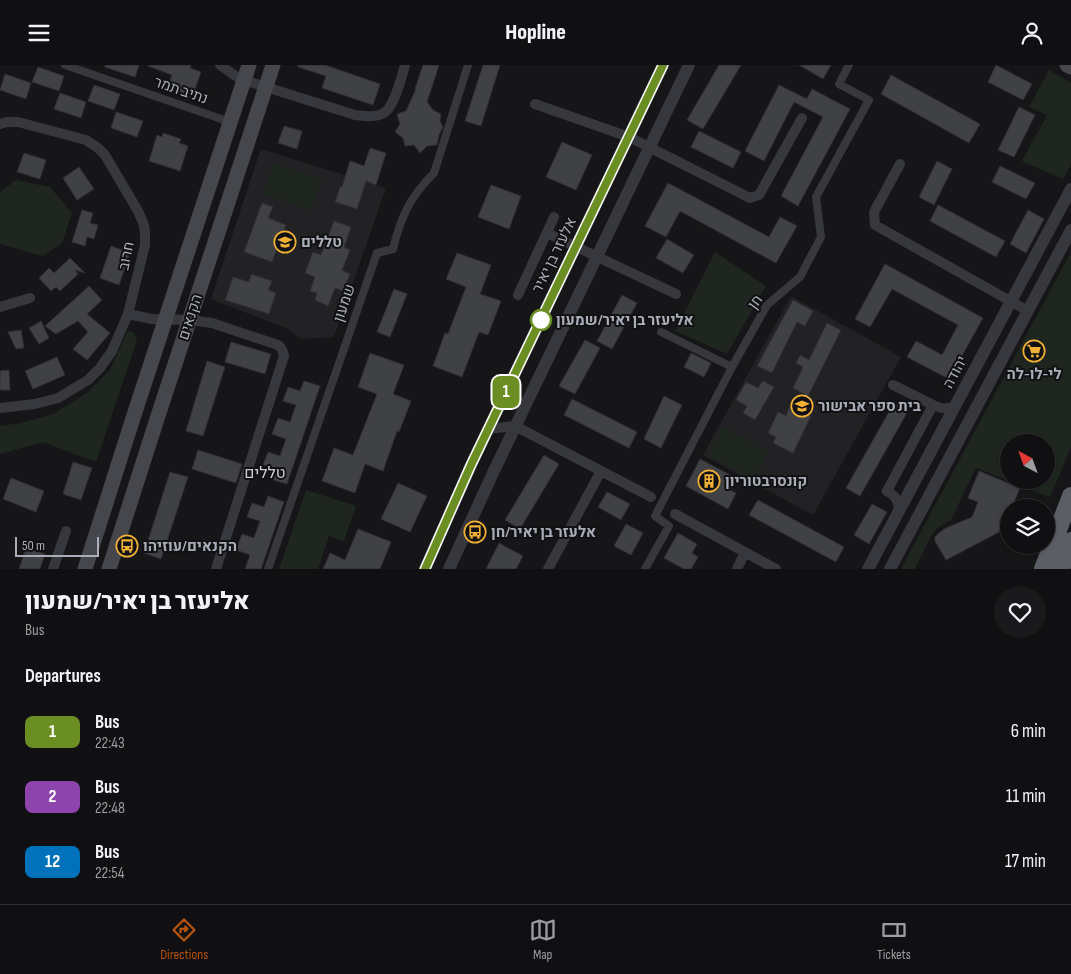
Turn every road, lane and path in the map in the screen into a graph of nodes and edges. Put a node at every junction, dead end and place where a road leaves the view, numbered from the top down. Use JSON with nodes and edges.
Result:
{"nodes":[{"id":1,"x":65,"y":65,"type":"edge"},
{"id":2,"x":220,"y":65,"type":"edge"},
{"id":3,"x":249,"y":65,"type":"edge"},
{"id":4,"x":273,"y":65,"type":"edge"},
{"id":5,"x":405,"y":65,"type":"edge"},
{"id":6,"x":468,"y":65,"type":"edge"},
{"id":7,"x":664,"y":65,"type":"edge"},
{"id":8,"x":689,"y":65,"type":"edge"},
{"id":9,"x":849,"y":65,"type":"edge"},
{"id":10,"x":1067,"y":65,"type":"edge"},
{"id":11,"x":1071,"y":67,"type":"edge"},
{"id":12,"x":244,"y":80,"type":"junction"},
{"id":13,"x":266,"y":87,"type":"junction"},
{"id":14,"x":535,"y":104,"type":"dead end"},
{"id":15,"x":802,"y":117,"type":"dead end"},
{"id":16,"x":230,"y":122,"type":"junction"},
{"id":17,"x":0,"y":124,"type":"edge"},
{"id":18,"x":629,"y":137,"type":"junction"},
{"id":19,"x":649,"y":148,"type":"junction"},
{"id":20,"x":900,"y":164,"type":"dead end"},
{"id":21,"x":1071,"y":189,"type":"edge"},
{"id":22,"x":554,"y":217,"type":"dead end"},
{"id":23,"x":1071,"y":231,"type":"edge"},
{"id":24,"x":546,"y":233,"type":"junction"},
{"id":25,"x":576,"y":247,"type":"junction"},
{"id":26,"x":597,"y":256,"type":"junction"},
{"id":27,"x":676,"y":294,"type":"dead end"},
{"id":28,"x":518,"y":295,"type":"dead end"},
{"id":29,"x":30,"y":298,"type":"dead end"},
{"id":30,"x":1011,"y":302,"type":"junction"},
{"id":31,"x":0,"y":307,"type":"edge"},
{"id":32,"x":1028,"y":311,"type":"junction"},
{"id":33,"x":128,"y":315,"type":"junction"},
{"id":34,"x":165,"y":320,"type":"junction"},
{"id":35,"x":189,"y":320,"type":"junction"},
{"id":36,"x":661,"y":332,"type":"dead end"},
{"id":37,"x":732,"y":367,"type":"junction"},
{"id":38,"x":893,"y":385,"type":"dead end"},
{"id":39,"x":933,"y":405,"type":"junction"},
{"id":40,"x":956,"y":405,"type":"junction"},
{"id":41,"x":0,"y":408,"type":"edge"},
{"id":42,"x":515,"y":426,"type":"junction"},
{"id":43,"x":488,"y":429,"type":"junction"},
{"id":44,"x":601,"y":471,"type":"junction"},
{"id":45,"x":1071,"y":496,"type":"edge"},
{"id":46,"x":651,"y":497,"type":"dead end"},
{"id":47,"x":899,"y":511,"type":"junction"},
{"id":48,"x":675,"y":515,"type":"dead end"},
{"id":49,"x":66,"y":531,"type":"dead end"},
{"id":50,"x":1071,"y":541,"type":"edge"},
{"id":51,"x":745,"y":552,"type":"junction"},
{"id":52,"x":53,"y":569,"type":"edge"},
{"id":53,"x":85,"y":569,"type":"edge"},
{"id":54,"x":109,"y":569,"type":"edge"},
{"id":55,"x":216,"y":569,"type":"edge"},
{"id":56,"x":268,"y":569,"type":"edge"},
{"id":57,"x":425,"y":569,"type":"edge"},
{"id":58,"x":449,"y":569,"type":"edge"},
{"id":59,"x":548,"y":569,"type":"edge"},
{"id":60,"x":645,"y":569,"type":"edge"},
{"id":61,"x":737,"y":569,"type":"edge"},
{"id":62,"x":776,"y":569,"type":"edge"},
{"id":63,"x":868,"y":569,"type":"edge"},
{"id":64,"x":890,"y":569,"type":"edge"},
{"id":65,"x":1043,"y":569,"type":"edge"},
{"id":66,"x":1061,"y":569,"type":"edge"}],
"edges":[{"from":1,"to":16,"type":"street","name":"נתיב תמר"},
{"from":2,"to":12,"type":"street"},
{"from":3,"to":12,"type":"main road","name":"הקנאים"},
{"from":4,"to":13,"type":"main road","name":"הקנאים"},
{"from":5,"to":13,"type":"street"},
{"from":6,"to":56,"type":"street","name":"שמעון"},
{"from":7,"to":18,"type":"street","name":"אלעזר בן יאיר"},
{"from":8,"to":19,"type":"street"},
{"from":9,"to":37,"type":"street","name":"חן"},
{"from":10,"to":11,"type":"main road"},
{"from":12,"to":13,"type":"street"},
{"from":12,"to":16,"type":"main road","name":"הקנאים"},
{"from":13,"to":35,"type":"main road","name":"הקנאים"},
{"from":14,"to":18,"type":"street"},
{"from":15,"to":19,"type":"street"},
{"from":16,"to":34,"type":"main road","name":"הקנאים"},
{"from":17,"to":33,"type":"street","name":"חרוב"},
{"from":18,"to":19,"type":"street"},
{"from":18,"to":25,"type":"street","name":"אלעזר בן יאיר"},
{"from":19,"to":26,"type":"street"},
{"from":20,"to":30,"type":"street"},
{"from":21,"to":30,"type":"street","name":"יהודה"},
{"from":22,"to":24,"type":"street"},
{"from":23,"to":32,"type":"street"},
{"from":24,"to":25,"type":"street"},
{"from":24,"to":28,"type":"street"},
{"from":25,"to":26,"type":"street"},
{"from":25,"to":43,"type":"street","name":"אלעזר בן יאיר"},
{"from":26,"to":27,"type":"street"},
{"from":26,"to":42,"type":"street"},
{"from":29,"to":31,"type":"street"},
{"from":30,"to":32,"type":"street"},
{"from":30,"to":40,"type":"street","name":"יהודה"},
{"from":32,"to":64,"type":"street"},
{"from":33,"to":34,"type":"street"},
{"from":33,"to":41,"type":"street","name":"חרוב"},
{"from":34,"to":35,"type":"street"},
{"from":34,"to":53,"type":"main road","name":"הקנאים"},
{"from":35,"to":54,"type":"main road","name":"הקנאים"},
{"from":35,"to":55,"type":"street"},
{"from":36,"to":37,"type":"street"},
{"from":37,"to":60,"type":"street","name":"חן"},
{"from":38,"to":39,"type":"street"},
{"from":39,"to":40,"type":"street"},
{"from":39,"to":47,"type":"street"},
{"from":40,"to":47,"type":"street","name":"יהודה"},
{"from":42,"to":43,"type":"street"},
{"from":42,"to":44,"type":"street"},
{"from":42,"to":58,"type":"street"},
{"from":43,"to":57,"type":"street","name":"אלעזר בן יאיר"},
{"from":44,"to":46,"type":"street"},
{"from":44,"to":59,"type":"street"},
{"from":45,"to":65,"type":"highway"},
{"from":47,"to":63,"type":"street","name":"יהודה"},
{"from":48,"to":51,"type":"street"},
{"from":49,"to":52,"type":"street"},
{"from":50,"to":66,"type":"highway"},
{"from":51,"to":61,"type":"street"},
{"from":51,"to":62,"type":"street"}]}
